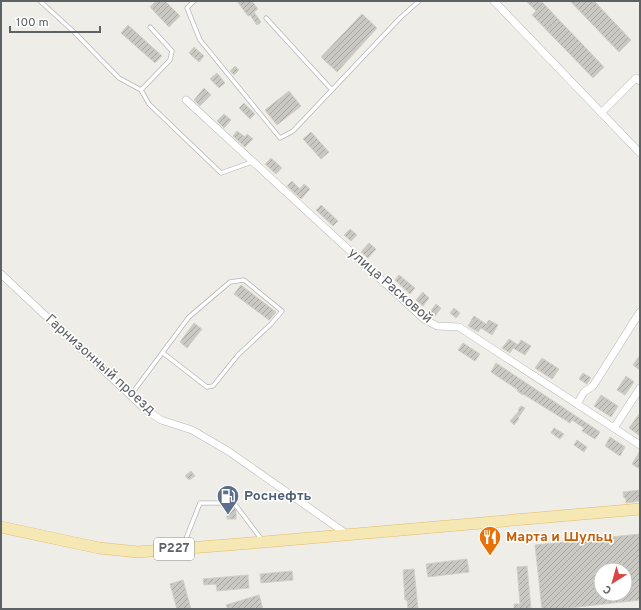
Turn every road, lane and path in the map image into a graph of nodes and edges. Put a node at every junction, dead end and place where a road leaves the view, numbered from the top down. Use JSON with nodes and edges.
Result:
{"nodes":[{"id":1,"x":40,"y":1,"type":"edge"},
{"id":2,"x":194,"y":1,"type":"edge"},
{"id":3,"x":418,"y":1,"type":"edge"},
{"id":4,"x":494,"y":1,"type":"edge"},
{"id":5,"x":266,"y":18,"type":"dead end"},
{"id":6,"x":150,"y":27,"type":"dead end"},
{"id":7,"x":639,"y":78,"type":"edge"},
{"id":8,"x":141,"y":90,"type":"junction"},
{"id":9,"x":332,"y":90,"type":"junction"},
{"id":10,"x":186,"y":100,"type":"dead end"},
{"id":11,"x":601,"y":113,"type":"junction"},
{"id":12,"x":640,"y":153,"type":"edge"},
{"id":13,"x":253,"y":162,"type":"junction"},
{"id":14,"x":1,"y":274,"type":"edge"},
{"id":15,"x":640,"y":312,"type":"edge"},
{"id":16,"x":163,"y":353,"type":"junction"},
{"id":17,"x":640,"y":388,"type":"edge"},
{"id":18,"x":130,"y":396,"type":"junction"},
{"id":19,"x":577,"y":404,"type":"junction"},
{"id":20,"x":614,"y":428,"type":"junction"},
{"id":21,"x":640,"y":445,"type":"edge"},
{"id":22,"x":640,"y":509,"type":"edge"},
{"id":23,"x":1,"y":527,"type":"edge"},
{"id":24,"x":348,"y":535,"type":"junction"},
{"id":25,"x":264,"y":542,"type":"junction"},
{"id":26,"x":182,"y":549,"type":"junction"}],
"edges":[{"from":1,"to":8,"type":"lane"},
{"from":2,"to":9,"type":"lane"},
{"from":3,"to":9,"type":"lane"},
{"from":4,"to":11,"type":"street"},
{"from":5,"to":9,"type":"lane"},
{"from":6,"to":8,"type":"lane"},
{"from":7,"to":11,"type":"street"},
{"from":8,"to":13,"type":"lane"},
{"from":10,"to":13,"type":"street","name":"улица Расковой"},
{"from":11,"to":12,"type":"street"},
{"from":13,"to":19,"type":"street","name":"улица Расковой"},
{"from":14,"to":18,"type":"street","name":"Гарнизонный проезд"},
{"from":15,"to":19,"type":"street"},
{"from":16,"to":16,"type":"lane"},
{"from":16,"to":18,"type":"lane"},
{"from":17,"to":20,"type":"street"},
{"from":18,"to":24,"type":"street","name":"Гарнизонный проезд"},
{"from":19,"to":20,"type":"street","name":"улица Расковой"},
{"from":20,"to":21,"type":"street","name":"улица Расковой"},
{"from":22,"to":24,"type":"main road","number":"Р227"},
{"from":23,"to":26,"type":"main road","number":"Р227"},
{"from":24,"to":25,"type":"main road","number":"Р227"},
{"from":25,"to":26,"type":"main road","number":"Р227"},
{"from":25,"to":26,"type":"lane"}]}
